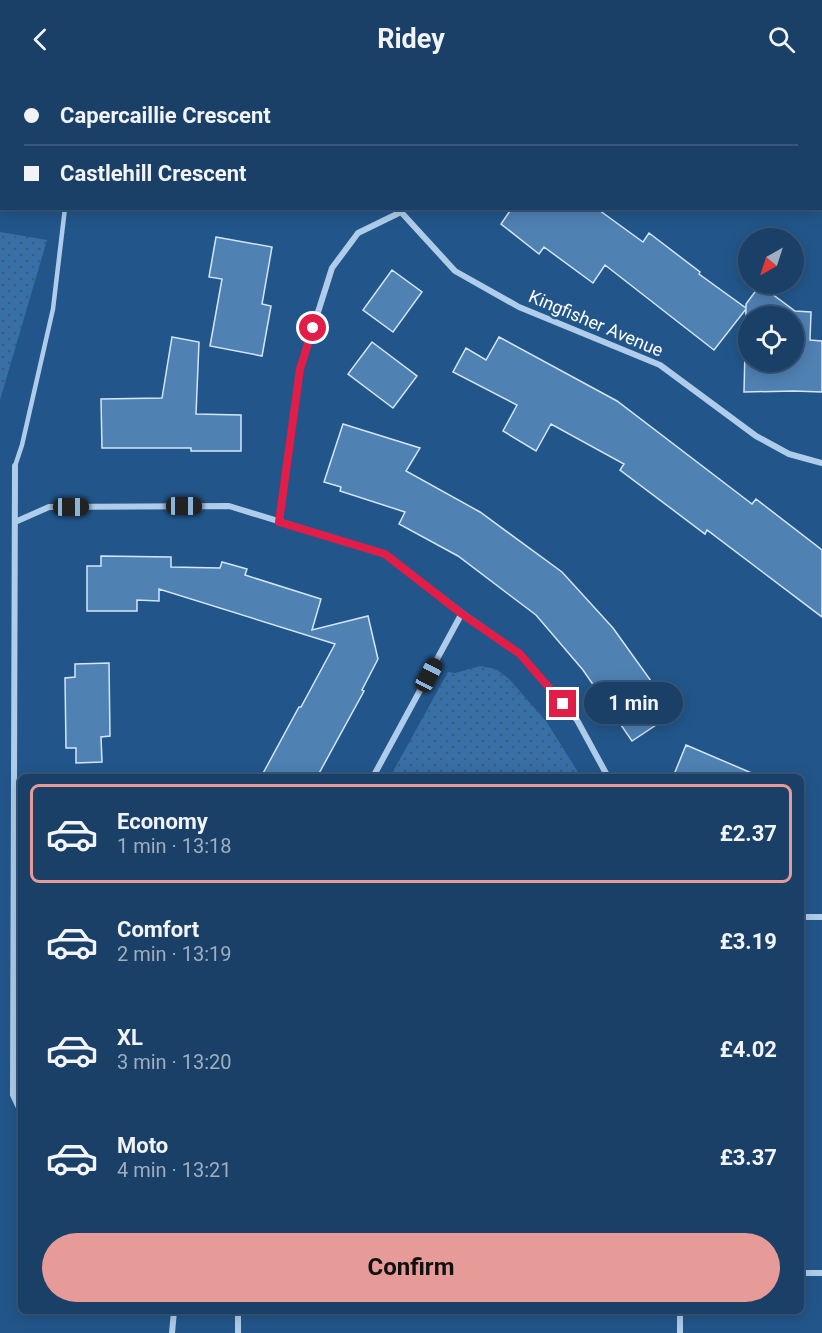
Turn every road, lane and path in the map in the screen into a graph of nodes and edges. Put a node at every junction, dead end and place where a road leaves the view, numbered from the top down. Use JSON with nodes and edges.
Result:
{"nodes":[{"id":1,"x":65,"y":210,"type":"edge"},
{"id":2,"x":400,"y":210,"type":"edge"},
{"id":3,"x":822,"y":463,"type":"edge"},
{"id":4,"x":15,"y":466,"type":"joint"},
{"id":5,"x":15,"y":522,"type":"junction"},
{"id":6,"x":279,"y":522,"type":"junction"},
{"id":7,"x":462,"y":614,"type":"junction"},
{"id":8,"x":376,"y":774,"type":"edge"},
{"id":9,"x":606,"y":774,"type":"edge"},
{"id":10,"x":822,"y":916,"type":"edge"},
{"id":11,"x":804,"y":917,"type":"edge"},
{"id":12,"x":18,"y":1106,"type":"edge"},
{"id":13,"x":822,"y":1273,"type":"edge"},
{"id":14,"x":804,"y":1274,"type":"edge"},
{"id":15,"x":174,"y":1314,"type":"edge"},
{"id":16,"x":238,"y":1314,"type":"edge"},
{"id":17,"x":680,"y":1314,"type":"edge"},
{"id":18,"x":172,"y":1333,"type":"edge"},
{"id":19,"x":238,"y":1333,"type":"edge"},
{"id":20,"x":680,"y":1333,"type":"edge"}],
"edges":[{"from":1,"to":4,"type":"lane"},
{"from":2,"to":3,"type":"street","name":"Kingfisher Avenue"},
{"from":2,"to":6,"type":"street"},
{"from":4,"to":5,"type":"street"},
{"from":5,"to":6,"type":"street"},
{"from":5,"to":12,"type":"street"},
{"from":6,"to":7,"type":"street"},
{"from":7,"to":8,"type":"street"},
{"from":7,"to":9,"type":"street"},
{"from":10,"to":11,"type":"street"},
{"from":13,"to":14,"type":"street"},
{"from":15,"to":18,"type":"street"},
{"from":16,"to":19,"type":"street"},
{"from":17,"to":20,"type":"street"}]}
